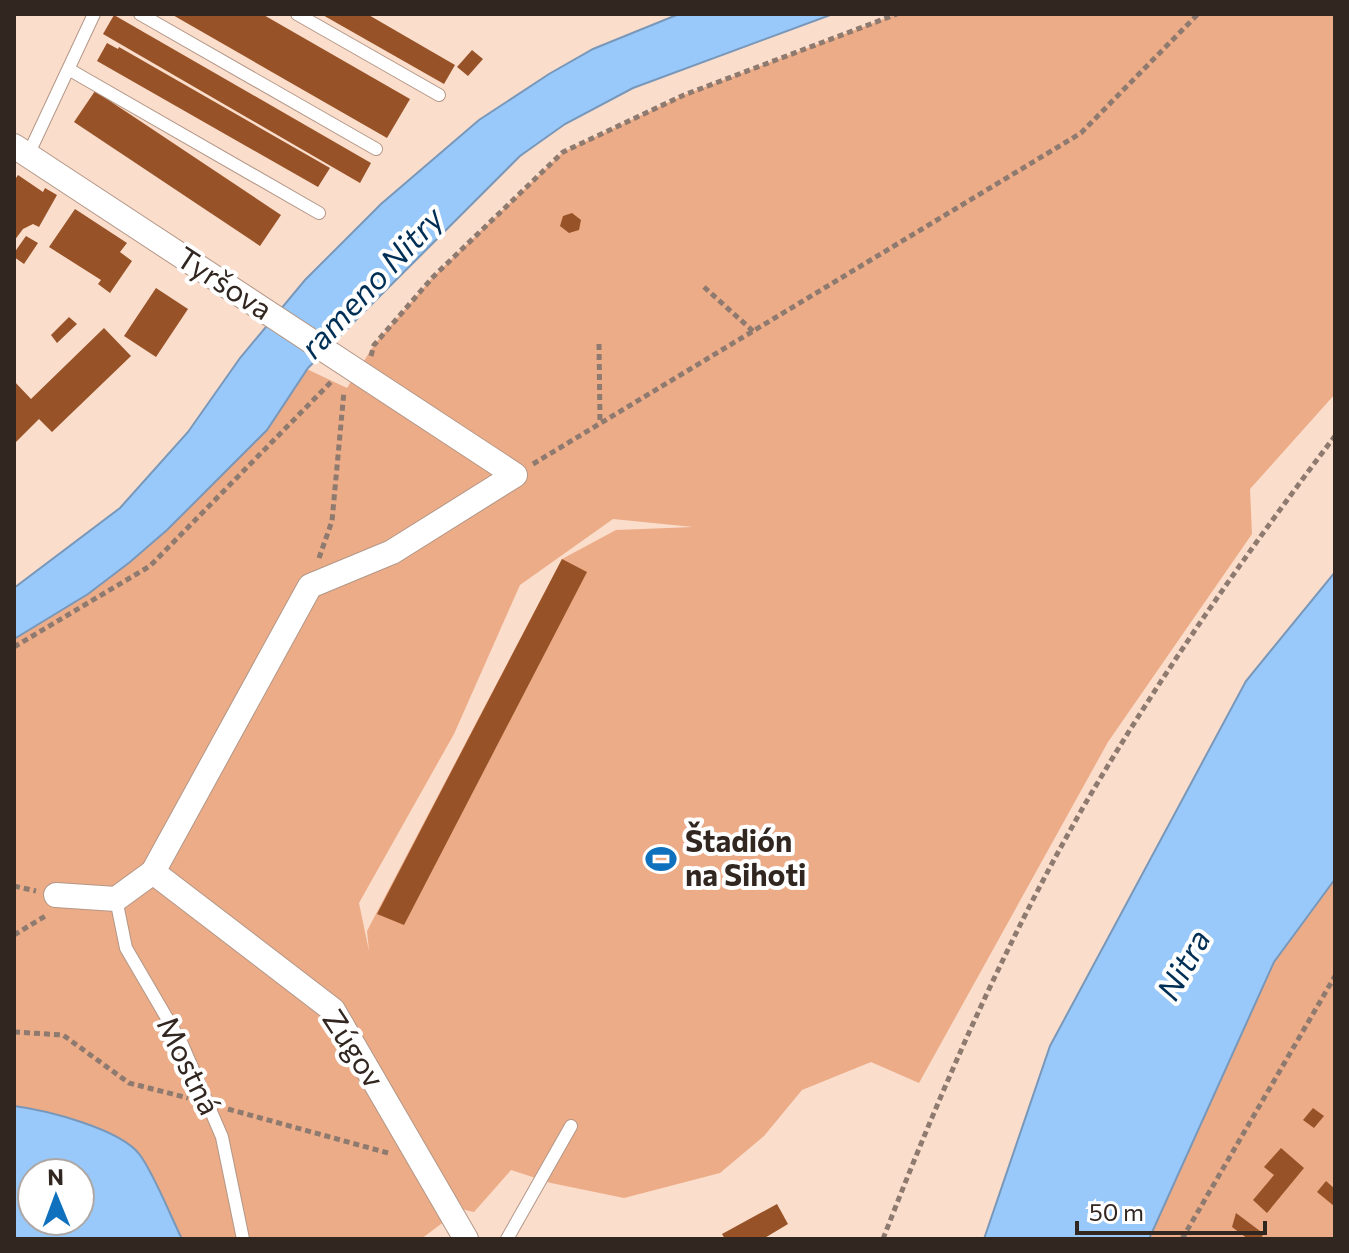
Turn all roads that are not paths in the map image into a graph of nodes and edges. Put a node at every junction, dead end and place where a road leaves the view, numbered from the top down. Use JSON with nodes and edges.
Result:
{"nodes":[{"id":1,"x":94,"y":14,"type":"edge"},
{"id":2,"x":140,"y":14,"type":"edge"},
{"id":3,"x":297,"y":14,"type":"edge"},
{"id":4,"x":70,"y":70,"type":"junction"},
{"id":5,"x":439,"y":95,"type":"dead end"},
{"id":6,"x":376,"y":149,"type":"dead end"},
{"id":7,"x":21,"y":150,"type":"edge"},
{"id":8,"x":319,"y":213,"type":"dead end"},
{"id":9,"x":153,"y":872,"type":"junction"},
{"id":10,"x":56,"y":895,"type":"dead end"},
{"id":11,"x":116,"y":899,"type":"junction"},
{"id":12,"x":571,"y":1126,"type":"dead end"},
{"id":13,"x":243,"y":1239,"type":"edge"},
{"id":14,"x":466,"y":1239,"type":"edge"},
{"id":15,"x":507,"y":1239,"type":"edge"}],
"edges":[{"from":1,"to":4,"type":"lane"},
{"from":2,"to":6,"type":"lane"},
{"from":3,"to":5,"type":"lane"},
{"from":4,"to":7,"type":"lane"},
{"from":4,"to":8,"type":"lane"},
{"from":7,"to":9,"type":"street","name":"Tyršova"},
{"from":9,"to":11,"type":"street"},
{"from":9,"to":14,"type":"street","name":"Zúgov"},
{"from":10,"to":11,"type":"street"},
{"from":11,"to":13,"type":"lane","name":"Mostná"},
{"from":12,"to":15,"type":"lane"}]}
